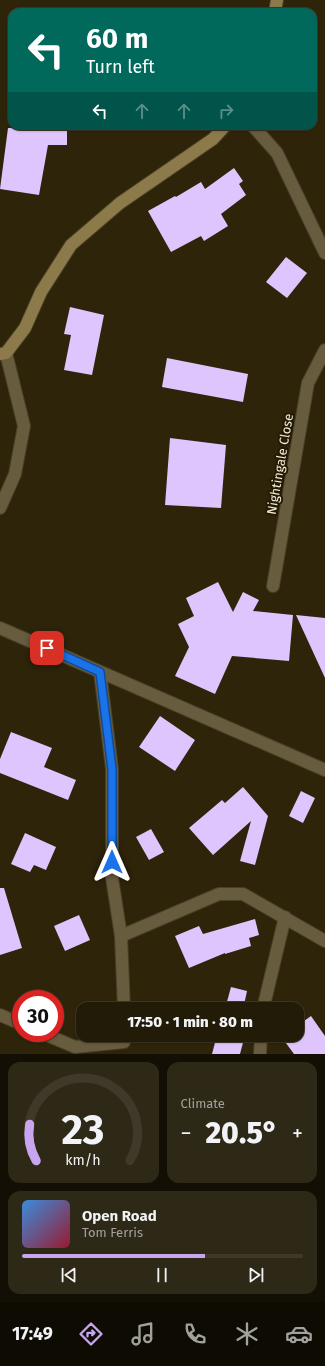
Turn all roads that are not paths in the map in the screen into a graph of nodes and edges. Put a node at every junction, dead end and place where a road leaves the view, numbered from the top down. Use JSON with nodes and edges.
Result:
{"nodes":[{"id":1,"x":221,"y":130,"type":"edge"},
{"id":2,"x":257,"y":130,"type":"edge"},
{"id":3,"x":325,"y":253,"type":"edge"},
{"id":4,"x":325,"y":350,"type":"edge"},
{"id":5,"x":3,"y":354,"type":"edge"},
{"id":6,"x":0,"y":508,"type":"edge"},
{"id":7,"x":273,"y":586,"type":"dead end"},
{"id":8,"x":0,"y":628,"type":"edge"},
{"id":9,"x":100,"y":672,"type":"junction"},
{"id":10,"x":325,"y":770,"type":"edge"},
{"id":11,"x":284,"y":917,"type":"junction"},
{"id":12,"x":121,"y":936,"type":"junction"},
{"id":13,"x":325,"y":941,"type":"edge"},
{"id":14,"x":124,"y":1002,"type":"edge"},
{"id":15,"x":266,"y":1002,"type":"edge"},
{"id":16,"x":0,"y":1015,"type":"edge"},
{"id":17,"x":12,"y":1020,"type":"edge"},
{"id":18,"x":56,"y":1042,"type":"edge"},
{"id":19,"x":260,"y":1042,"type":"edge"},
{"id":20,"x":124,"y":1044,"type":"edge"},
{"id":21,"x":70,"y":1051,"type":"edge"},
{"id":22,"x":260,"y":1054,"type":"edge"}],
"edges":[{"from":1,"to":5,"type":"street"},
{"from":2,"to":3,"type":"street"},
{"from":4,"to":7,"type":"street","name":"Nightingale Close"},
{"from":5,"to":6,"type":"street"},
{"from":8,"to":9,"type":"street"},
{"from":9,"to":10,"type":"street"},
{"from":9,"to":12,"type":"street"},
{"from":11,"to":12,"type":"street"},
{"from":11,"to":13,"type":"street"},
{"from":11,"to":15,"type":"street"},
{"from":12,"to":14,"type":"street"},
{"from":16,"to":17,"type":"street"},
{"from":18,"to":21,"type":"street"},
{"from":19,"to":22,"type":"street"},
{"from":20,"to":21,"type":"street"}]}
